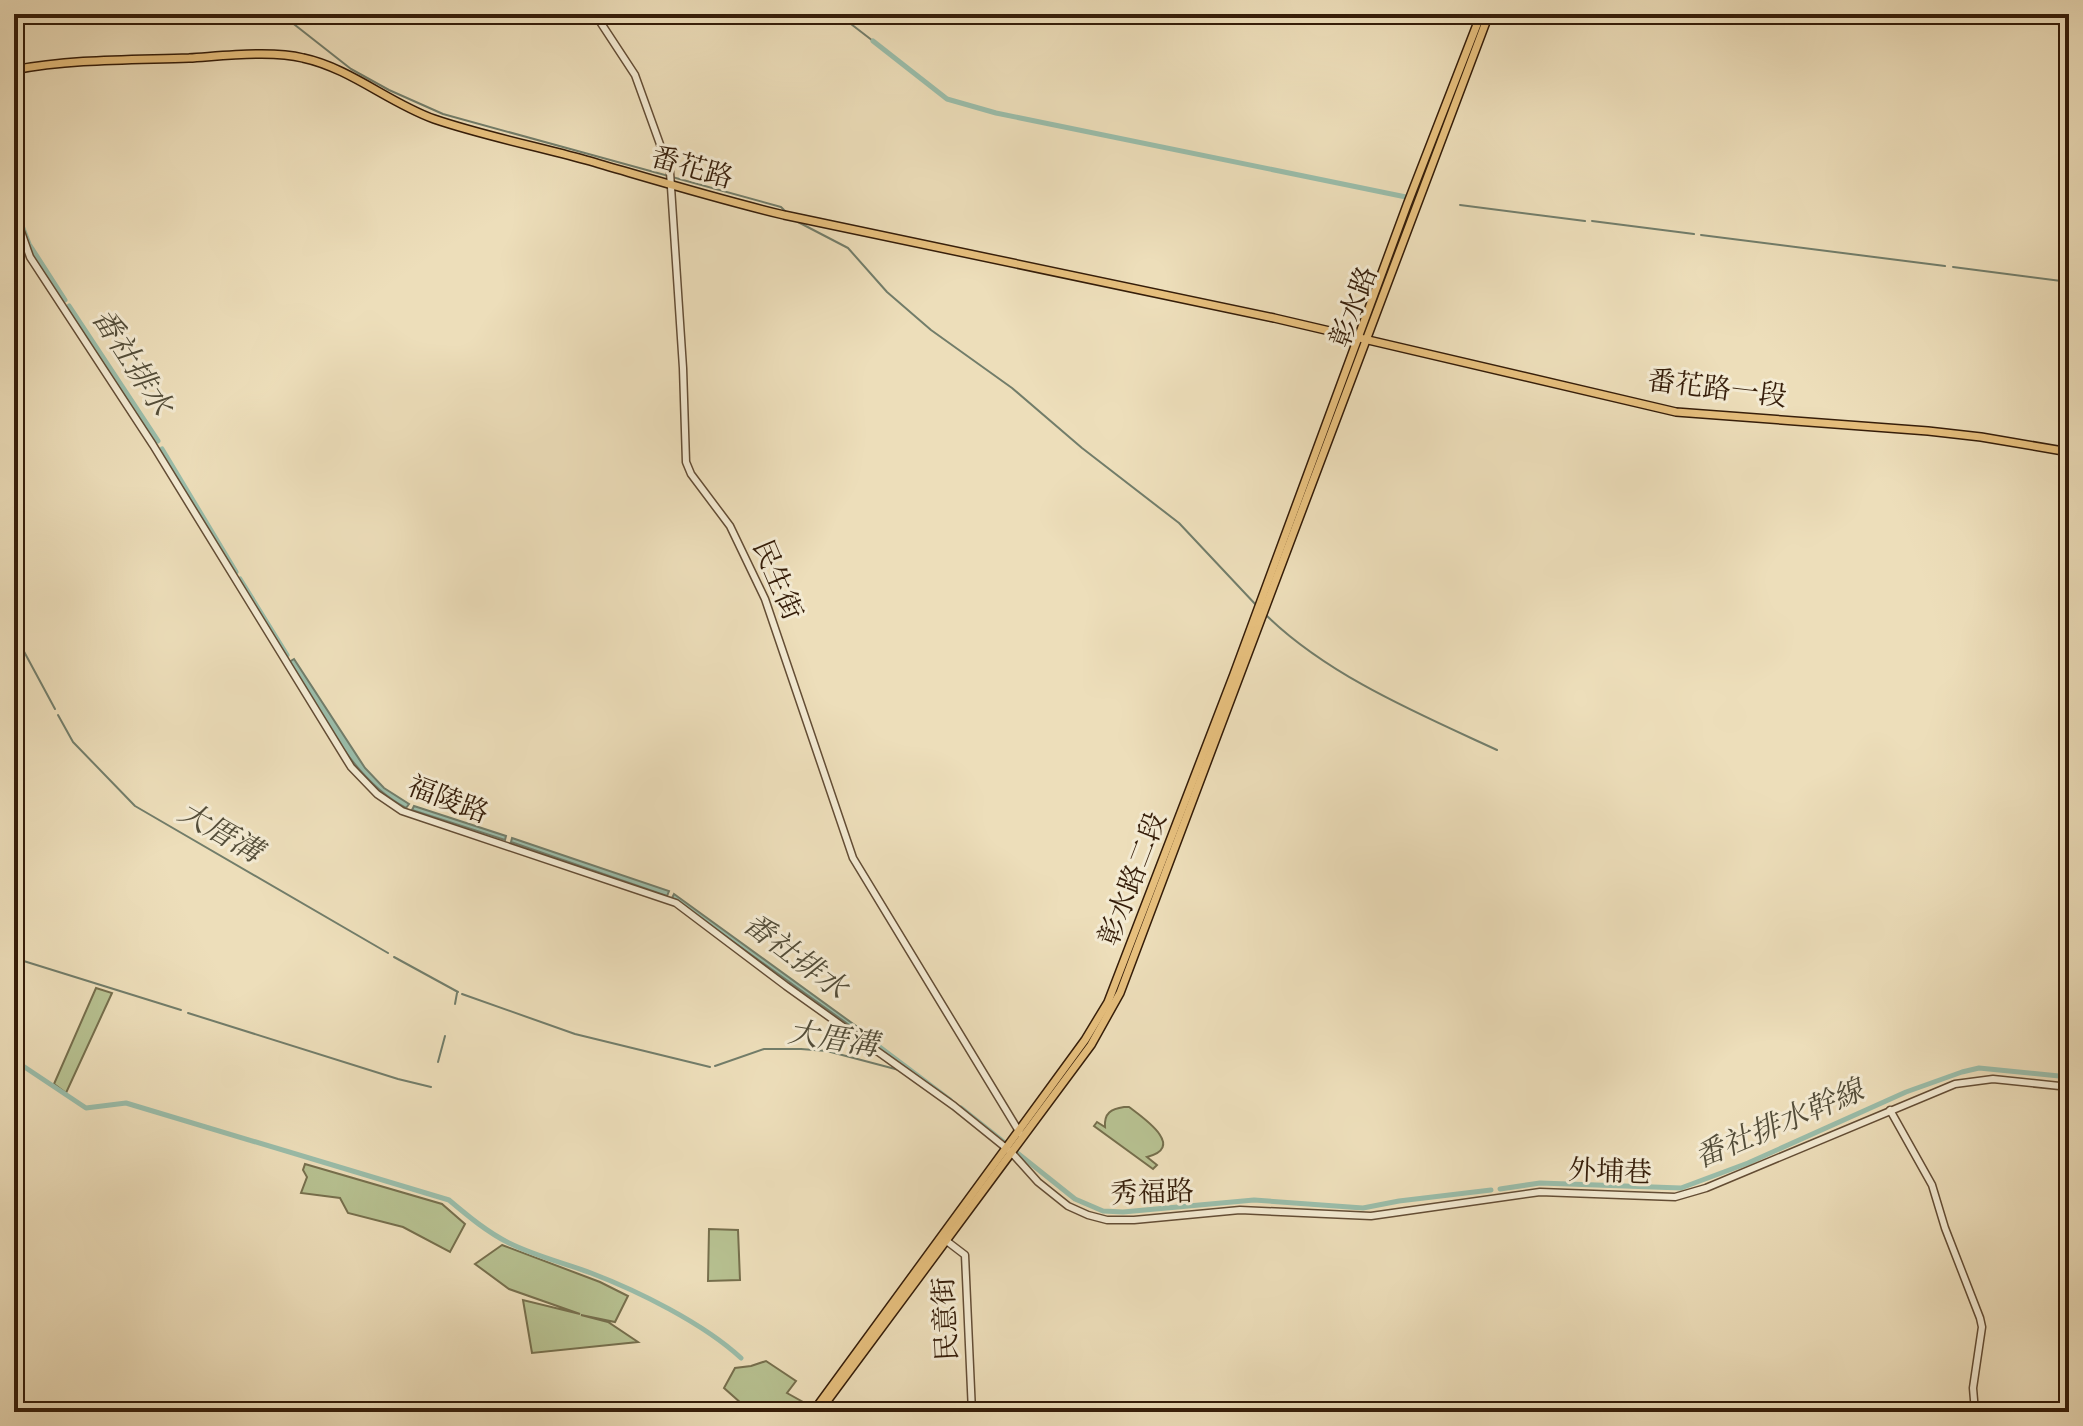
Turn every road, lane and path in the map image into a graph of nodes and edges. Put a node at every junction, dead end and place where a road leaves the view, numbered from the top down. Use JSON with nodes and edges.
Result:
{"nodes":[{"id":1,"x":595,"y":14,"type":"edge"},
{"id":2,"x":1481,"y":14,"type":"edge"},
{"id":3,"x":1489,"y":14,"type":"edge"},
{"id":4,"x":2007,"y":14,"type":"edge"},
{"id":5,"x":2069,"y":22,"type":"edge"},
{"id":6,"x":14,"y":70,"type":"edge"},
{"id":7,"x":671,"y":185,"type":"junction"},
{"id":8,"x":14,"y":212,"type":"edge"},
{"id":9,"x":1362,"y":338,"type":"junction"},
{"id":10,"x":2069,"y":452,"type":"edge"},
{"id":11,"x":1259,"y":613,"type":"joint"},
{"id":12,"x":2069,"y":1087,"type":"edge"},
{"id":13,"x":1890,"y":1110,"type":"junction"},
{"id":14,"x":1020,"y":1133,"type":"junction"},
{"id":15,"x":1010,"y":1148,"type":"junction"},
{"id":16,"x":1277,"y":1211,"type":"joint"},
{"id":17,"x":944,"y":1239,"type":"junction"},
{"id":18,"x":813,"y":1412,"type":"edge"},
{"id":19,"x":819,"y":1412,"type":"edge"},
{"id":20,"x":972,"y":1412,"type":"edge"},
{"id":21,"x":1975,"y":1412,"type":"edge"}],
"edges":[{"from":1,"to":7,"type":"street","name":"民生街"},
{"from":2,"to":9,"type":"main road","name":"彰水路"},
{"from":3,"to":9,"type":"main road","name":"彰水路"},
{"from":4,"to":5,"type":"street"},
{"from":6,"to":7,"type":"main road","name":"番花路"},
{"from":7,"to":9,"type":"main road","name":"番花路"},
{"from":7,"to":14,"type":"street","name":"民生街"},
{"from":8,"to":15,"type":"street","name":"福陵路"},
{"from":9,"to":10,"type":"main road","name":"番花路一段"},
{"from":9,"to":11,"type":"main road","name":"彰水路"},
{"from":11,"to":14,"type":"main road","name":"彰水路二段"},
{"from":12,"to":13,"type":"street","name":"外埔巷"},
{"from":13,"to":16,"type":"street","name":"外埔巷"},
{"from":13,"to":21,"type":"street"},
{"from":14,"to":15,"type":"main road","name":"彰水路二段"},
{"from":15,"to":16,"type":"street","name":"秀福路"},
{"from":15,"to":17,"type":"main road","name":"彰水路二段"},
{"from":17,"to":18,"type":"main road","name":"彰水路二段"},
{"from":17,"to":19,"type":"main road","name":"彰水路二段"},
{"from":17,"to":20,"type":"street","name":"民意街"}]}
